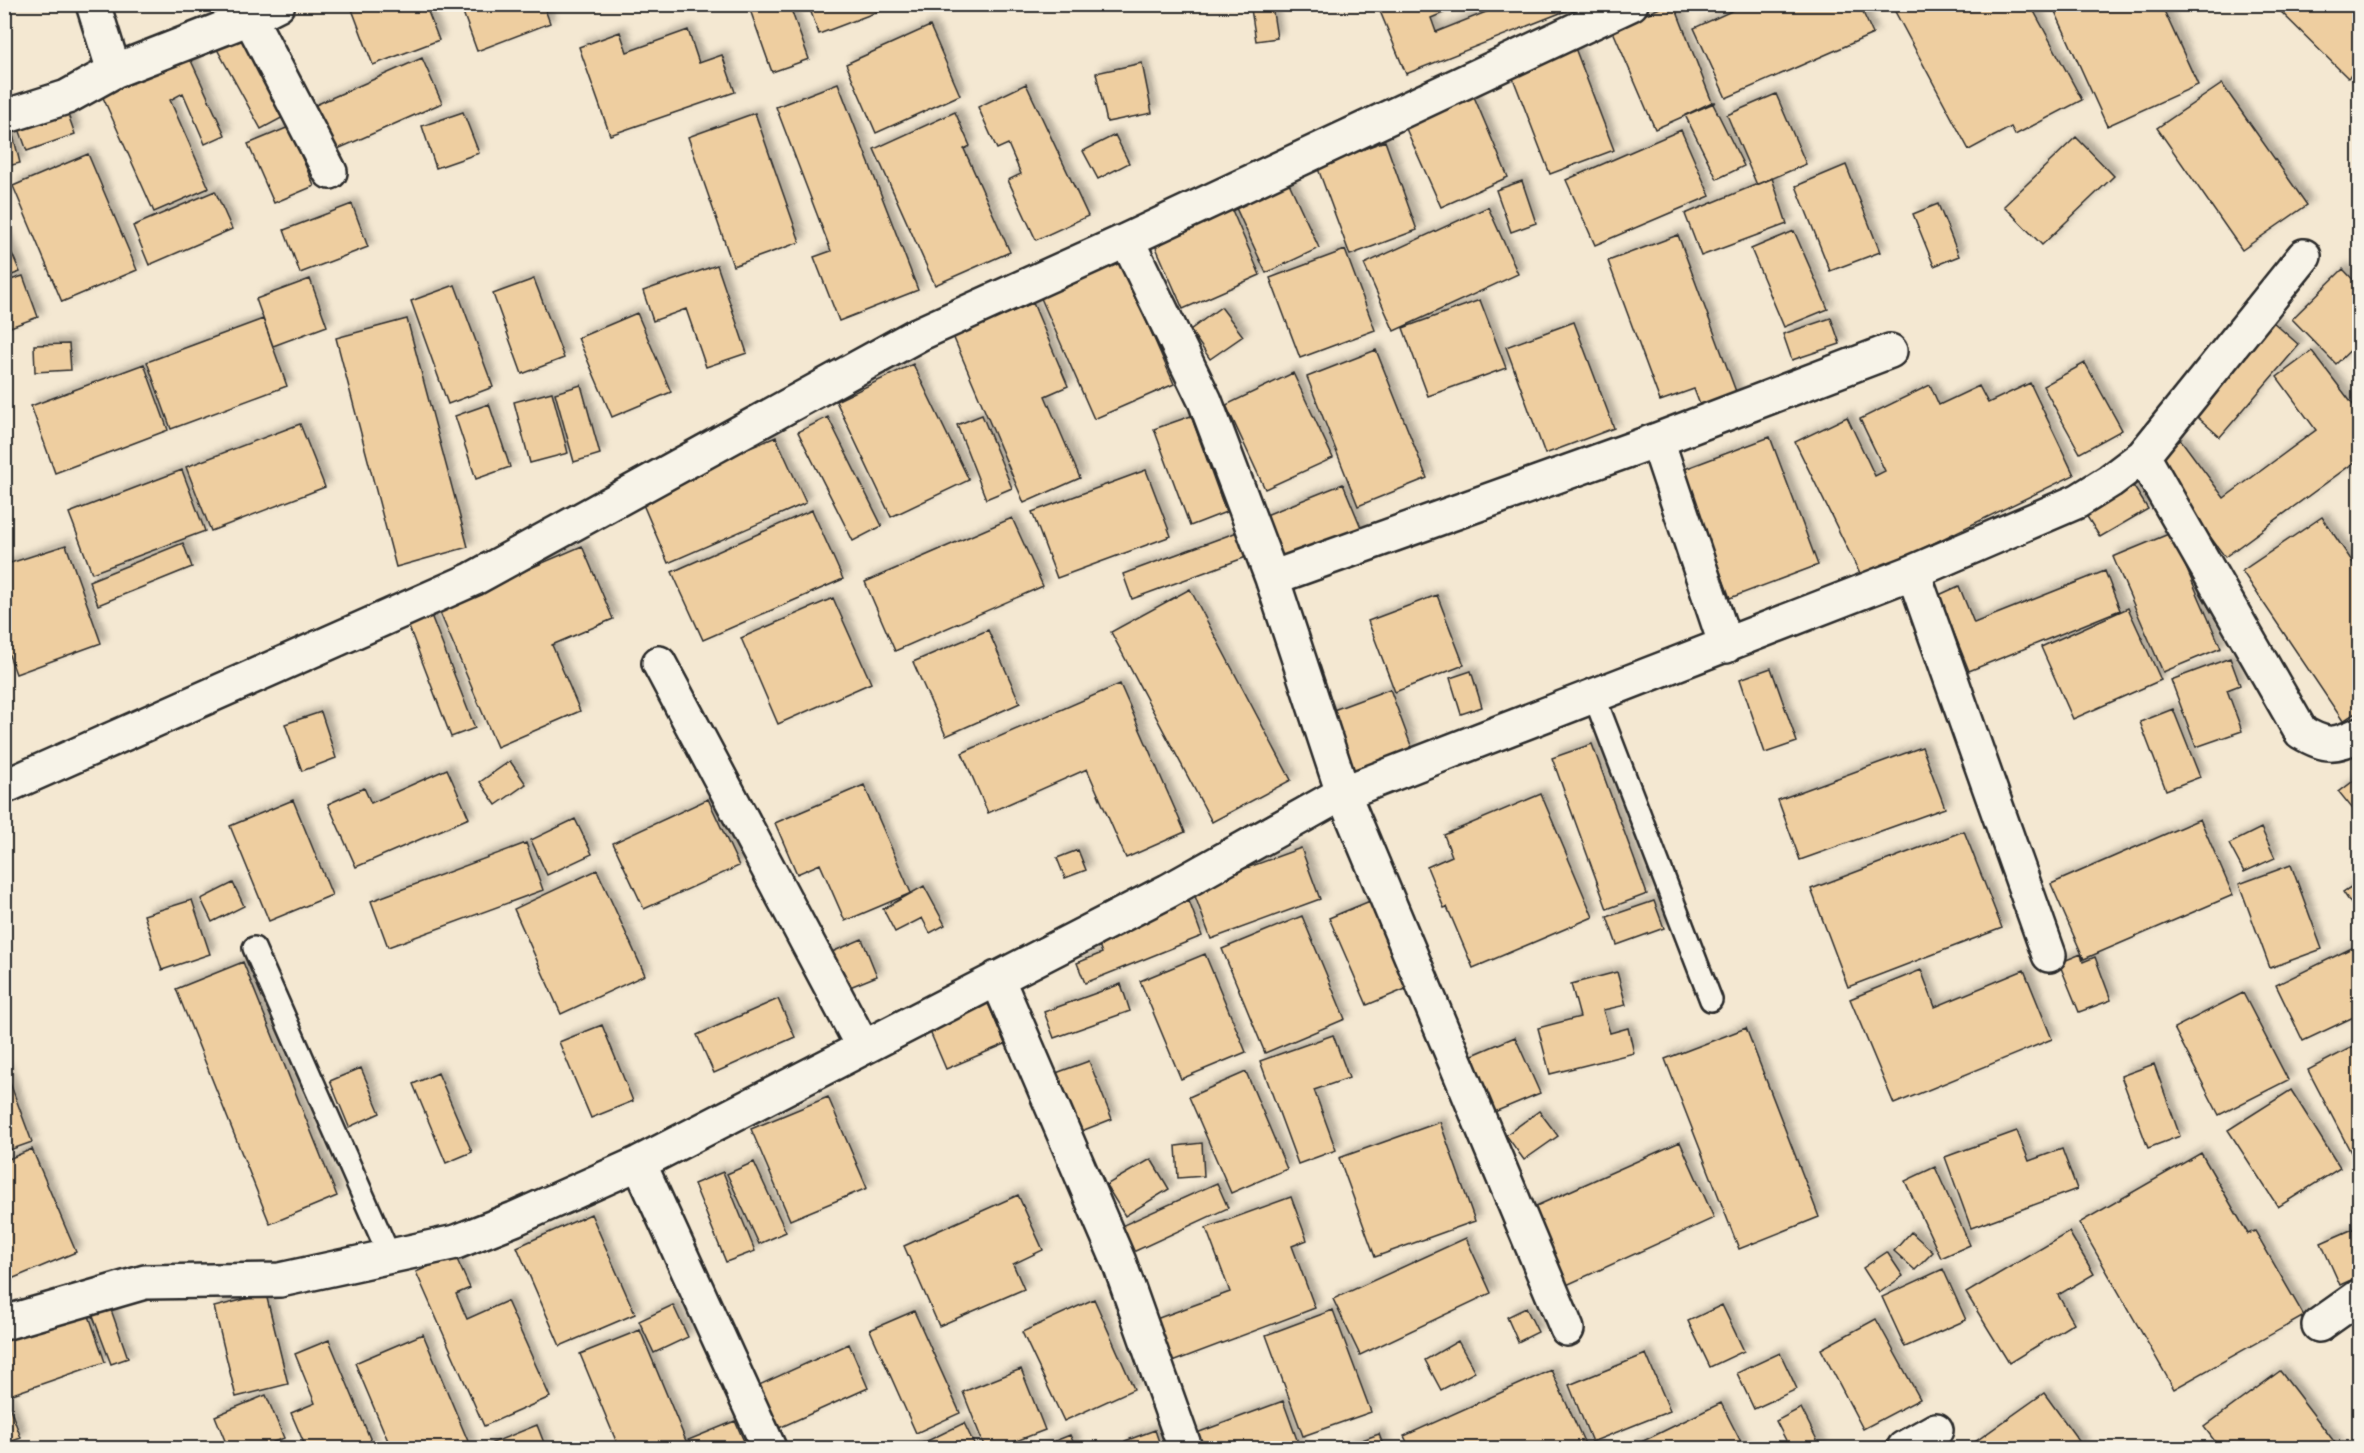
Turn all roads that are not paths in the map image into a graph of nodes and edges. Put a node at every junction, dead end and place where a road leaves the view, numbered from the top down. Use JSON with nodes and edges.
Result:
{"nodes":[{"id":1,"x":93,"y":4,"type":"edge"},
{"id":2,"x":1631,"y":4,"type":"edge"},
{"id":3,"x":264,"y":11,"type":"edge"},
{"id":4,"x":114,"y":71,"type":"junction"},
{"id":5,"x":4,"y":117,"type":"edge"},
{"id":6,"x":330,"y":172,"type":"dead end"},
{"id":7,"x":1127,"y":240,"type":"junction"},
{"id":8,"x":2304,"y":256,"type":"dead end"},
{"id":9,"x":1890,"y":351,"type":"dead end"},
{"id":10,"x":1657,"y":440,"type":"junction"},
{"id":11,"x":2144,"y":456,"type":"junction"},
{"id":12,"x":1912,"y":572,"type":"junction"},
{"id":13,"x":1272,"y":578,"type":"junction"},
{"id":14,"x":1726,"y":646,"type":"junction"},
{"id":15,"x":659,"y":663,"type":"dead end"},
{"id":16,"x":1594,"y":696,"type":"junction"},
{"id":17,"x":2360,"y":734,"type":"edge"},
{"id":18,"x":4,"y":787,"type":"edge"},
{"id":19,"x":1343,"y":793,"type":"junction"},
{"id":20,"x":254,"y":948,"type":"dead end"},
{"id":21,"x":2049,"y":955,"type":"dead end"},
{"id":22,"x":997,"y":978,"type":"junction"},
{"id":23,"x":1711,"y":1000,"type":"dead end"},
{"id":24,"x":863,"y":1047,"type":"junction"},
{"id":25,"x":639,"y":1163,"type":"junction"},
{"id":26,"x":390,"y":1257,"type":"junction"},
{"id":27,"x":2360,"y":1296,"type":"edge"},
{"id":28,"x":4,"y":1323,"type":"edge"},
{"id":29,"x":2319,"y":1324,"type":"dead end"},
{"id":30,"x":1567,"y":1329,"type":"dead end"},
{"id":31,"x":1936,"y":1430,"type":"dead end"},
{"id":32,"x":769,"y":1449,"type":"edge"},
{"id":33,"x":1185,"y":1449,"type":"edge"},
{"id":34,"x":1904,"y":1449,"type":"edge"}],
"edges":[{"from":1,"to":4,"type":"street"},
{"from":2,"to":7,"type":"street"},
{"from":3,"to":4,"type":"street"},
{"from":3,"to":6,"type":"street"},
{"from":4,"to":5,"type":"street"},
{"from":7,"to":13,"type":"street"},
{"from":7,"to":18,"type":"street"},
{"from":8,"to":11,"type":"street"},
{"from":9,"to":10,"type":"street"},
{"from":10,"to":13,"type":"street"},
{"from":10,"to":14,"type":"street"},
{"from":11,"to":12,"type":"street"},
{"from":11,"to":17,"type":"street"},
{"from":12,"to":14,"type":"street"},
{"from":12,"to":21,"type":"street"},
{"from":13,"to":19,"type":"street"},
{"from":14,"to":16,"type":"street"},
{"from":15,"to":24,"type":"street"},
{"from":16,"to":19,"type":"street"},
{"from":16,"to":23,"type":"lane"},
{"from":19,"to":22,"type":"street"},
{"from":19,"to":30,"type":"street"},
{"from":20,"to":26,"type":"lane"},
{"from":22,"to":24,"type":"street"},
{"from":22,"to":33,"type":"street"},
{"from":24,"to":25,"type":"street"},
{"from":25,"to":26,"type":"street"},
{"from":25,"to":32,"type":"street"},
{"from":26,"to":28,"type":"street"},
{"from":27,"to":29,"type":"street"},
{"from":31,"to":34,"type":"street"}]}
